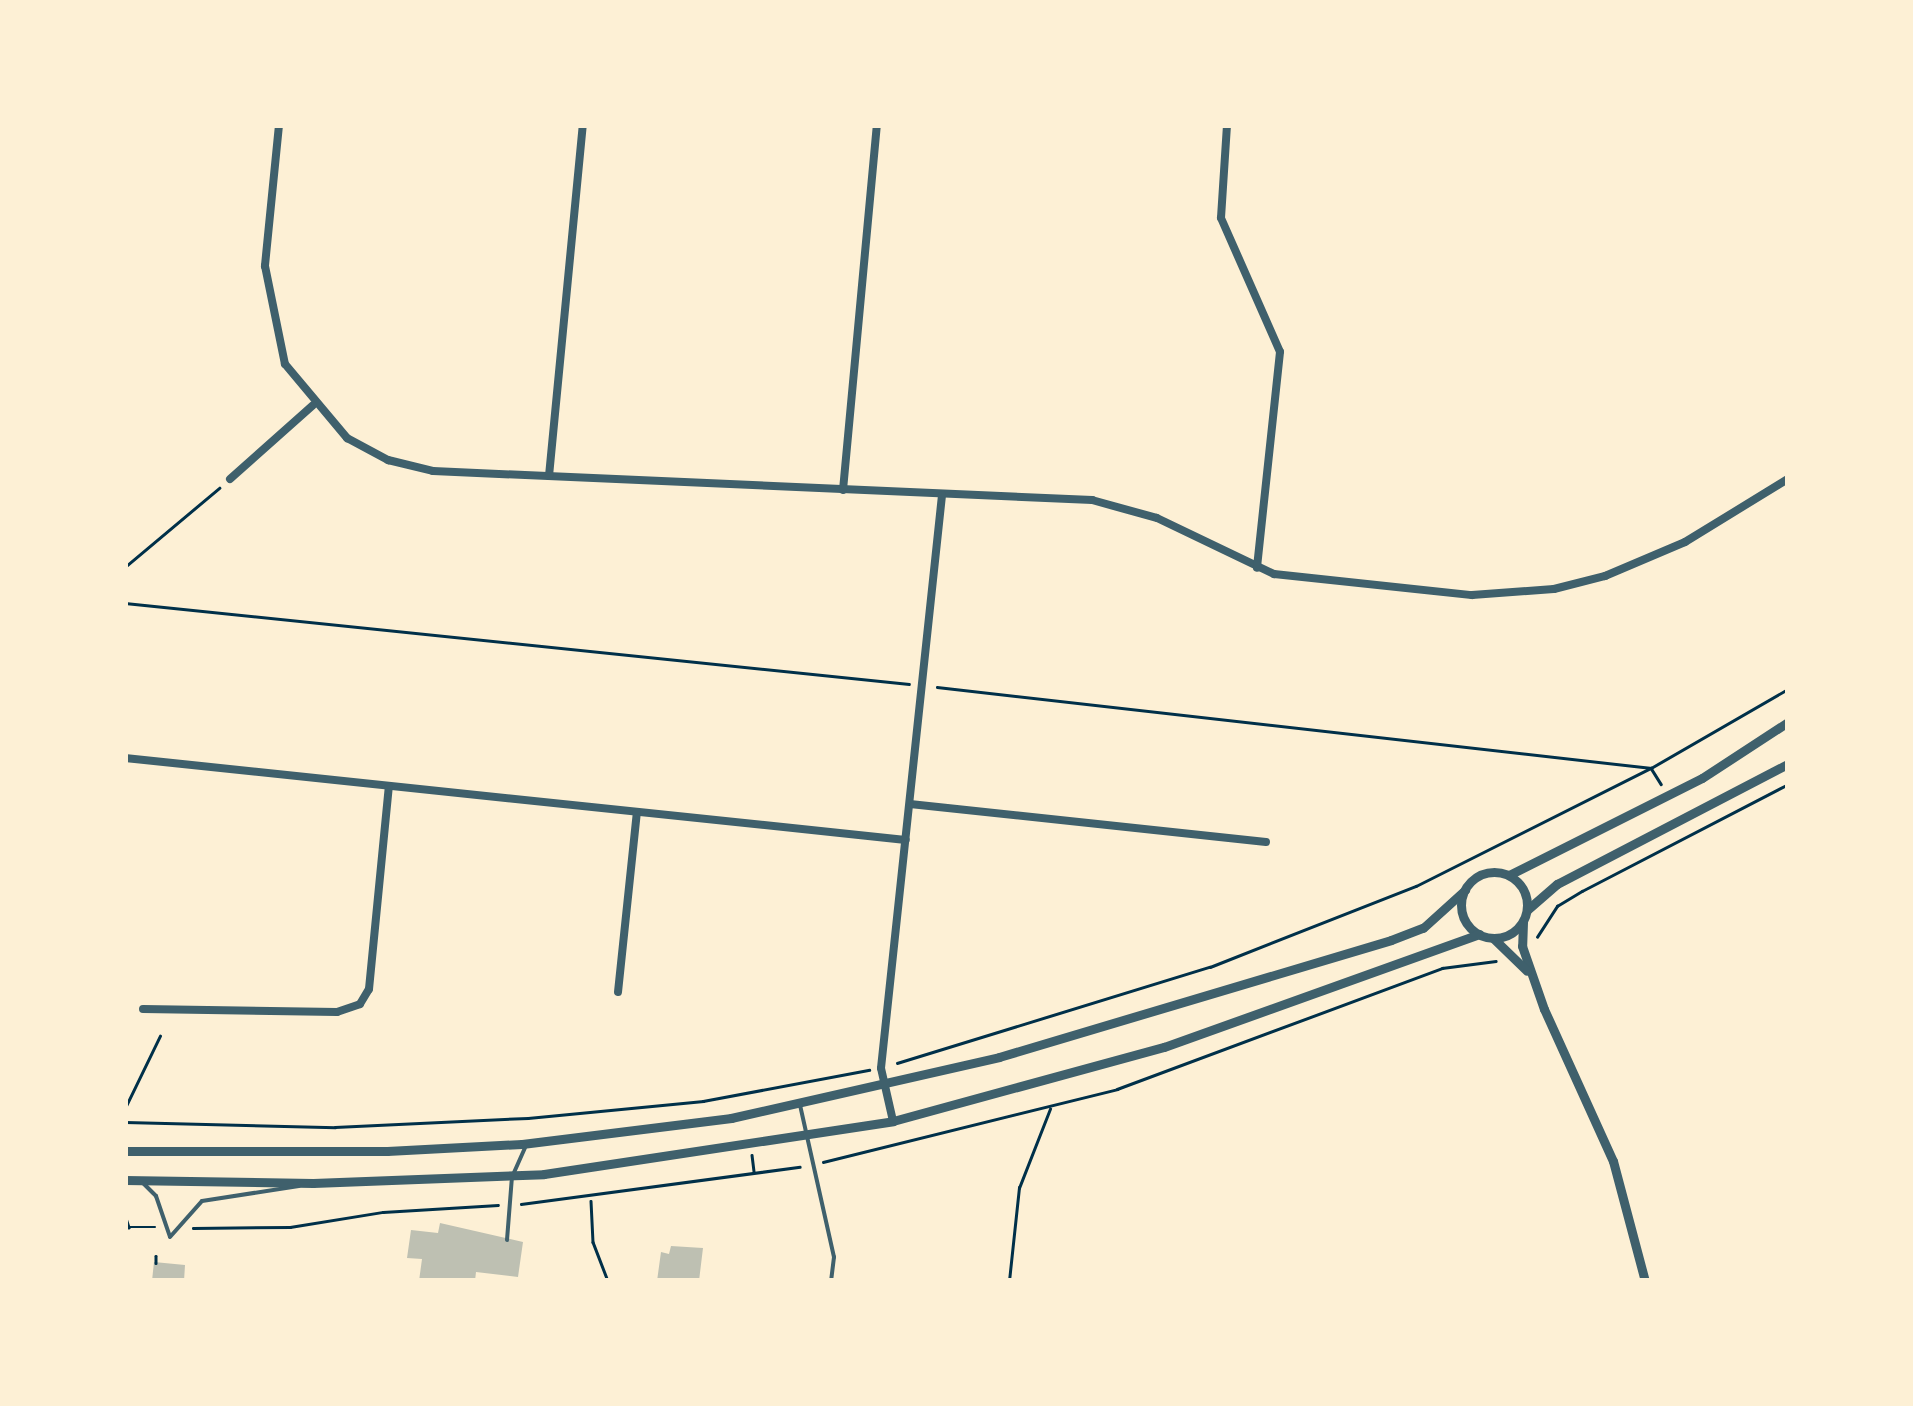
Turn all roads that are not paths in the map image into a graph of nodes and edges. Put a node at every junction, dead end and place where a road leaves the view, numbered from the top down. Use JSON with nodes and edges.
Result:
{"nodes":[{"id":1,"x":279,"y":125,"type":"edge"},
{"id":2,"x":583,"y":125,"type":"edge"},
{"id":3,"x":877,"y":125,"type":"edge"},
{"id":4,"x":1227,"y":125,"type":"edge"},
{"id":5,"x":313,"y":405,"type":"junction"},
{"id":6,"x":549,"y":476,"type":"junction"},
{"id":7,"x":230,"y":479,"type":"road end"},
{"id":8,"x":1788,"y":479,"type":"edge"},
{"id":9,"x":843,"y":490,"type":"junction"},
{"id":10,"x":942,"y":495,"type":"junction"},
{"id":11,"x":1257,"y":568,"type":"junction"},
{"id":12,"x":1788,"y":722,"type":"edge"},
{"id":13,"x":125,"y":758,"type":"edge"},
{"id":14,"x":1788,"y":764,"type":"edge"},
{"id":15,"x":389,"y":786,"type":"junction"},
{"id":16,"x":910,"y":804,"type":"junction"},
{"id":17,"x":637,"y":812,"type":"junction"},
{"id":18,"x":906,"y":840,"type":"junction"},
{"id":19,"x":1266,"y":842,"type":"dead end"},
{"id":20,"x":1509,"y":875,"type":"junction"},
{"id":21,"x":1464,"y":890,"type":"junction"},
{"id":22,"x":1528,"y":910,"type":"junction"},
{"id":23,"x":1523,"y":922,"type":"junction"},
{"id":24,"x":1479,"y":934,"type":"junction"},
{"id":25,"x":1493,"y":938,"type":"junction"},
{"id":26,"x":1534,"y":982,"type":"junction"},
{"id":27,"x":618,"y":992,"type":"dead end"},
{"id":28,"x":143,"y":1009,"type":"dead end"},
{"id":29,"x":883,"y":1086,"type":"junction"},
{"id":30,"x":800,"y":1103,"type":"junction"},
{"id":31,"x":894,"y":1121,"type":"junction"},
{"id":32,"x":808,"y":1136,"type":"junction"},
{"id":33,"x":528,"y":1143,"type":"junction"},
{"id":34,"x":125,"y":1152,"type":"edge"},
{"id":35,"x":512,"y":1176,"type":"junction"},
{"id":36,"x":137,"y":1178,"type":"junction"},
{"id":37,"x":125,"y":1180,"type":"edge"},
{"id":38,"x":313,"y":1183,"type":"junction"},
{"id":39,"x":507,"y":1240,"type":"dead end"},
{"id":40,"x":831,"y":1281,"type":"edge"},
{"id":41,"x":1644,"y":1281,"type":"edge"}],
"edges":[{"from":1,"to":5,"type":"street"},
{"from":2,"to":6,"type":"street"},
{"from":3,"to":9,"type":"street"},
{"from":4,"to":11,"type":"street"},
{"from":5,"to":6,"type":"street"},
{"from":5,"to":7,"type":"street"},
{"from":6,"to":9,"type":"street"},
{"from":8,"to":11,"type":"street"},
{"from":9,"to":10,"type":"street"},
{"from":10,"to":11,"type":"street"},
{"from":10,"to":16,"type":"street"},
{"from":12,"to":20,"type":"street"},
{"from":13,"to":15,"type":"street"},
{"from":14,"to":22,"type":"street"},
{"from":15,"to":17,"type":"street"},
{"from":15,"to":28,"type":"street"},
{"from":16,"to":18,"type":"street"},
{"from":16,"to":19,"type":"street"},
{"from":17,"to":18,"type":"street"},
{"from":17,"to":27,"type":"street"},
{"from":18,"to":29,"type":"street"},
{"from":20,"to":21,"type":"street"},
{"from":20,"to":22,"type":"street"},
{"from":21,"to":24,"type":"street"},
{"from":21,"to":29,"type":"street"},
{"from":22,"to":23,"type":"street"},
{"from":23,"to":25,"type":"street"},
{"from":23,"to":26,"type":"street"},
{"from":24,"to":25,"type":"street"},
{"from":24,"to":31,"type":"street"},
{"from":25,"to":26,"type":"street"},
{"from":26,"to":41,"type":"street"},
{"from":29,"to":30,"type":"street"},
{"from":29,"to":31,"type":"street"},
{"from":30,"to":32,"type":"lane"},
{"from":30,"to":33,"type":"street"},
{"from":31,"to":32,"type":"street"},
{"from":32,"to":35,"type":"street"},
{"from":32,"to":40,"type":"lane"},
{"from":33,"to":34,"type":"street"},
{"from":33,"to":35,"type":"lane"},
{"from":35,"to":38,"type":"street"},
{"from":35,"to":39,"type":"lane"},
{"from":36,"to":37,"type":"street"},
{"from":36,"to":38,"type":"street"},
{"from":36,"to":38,"type":"lane"}]}
